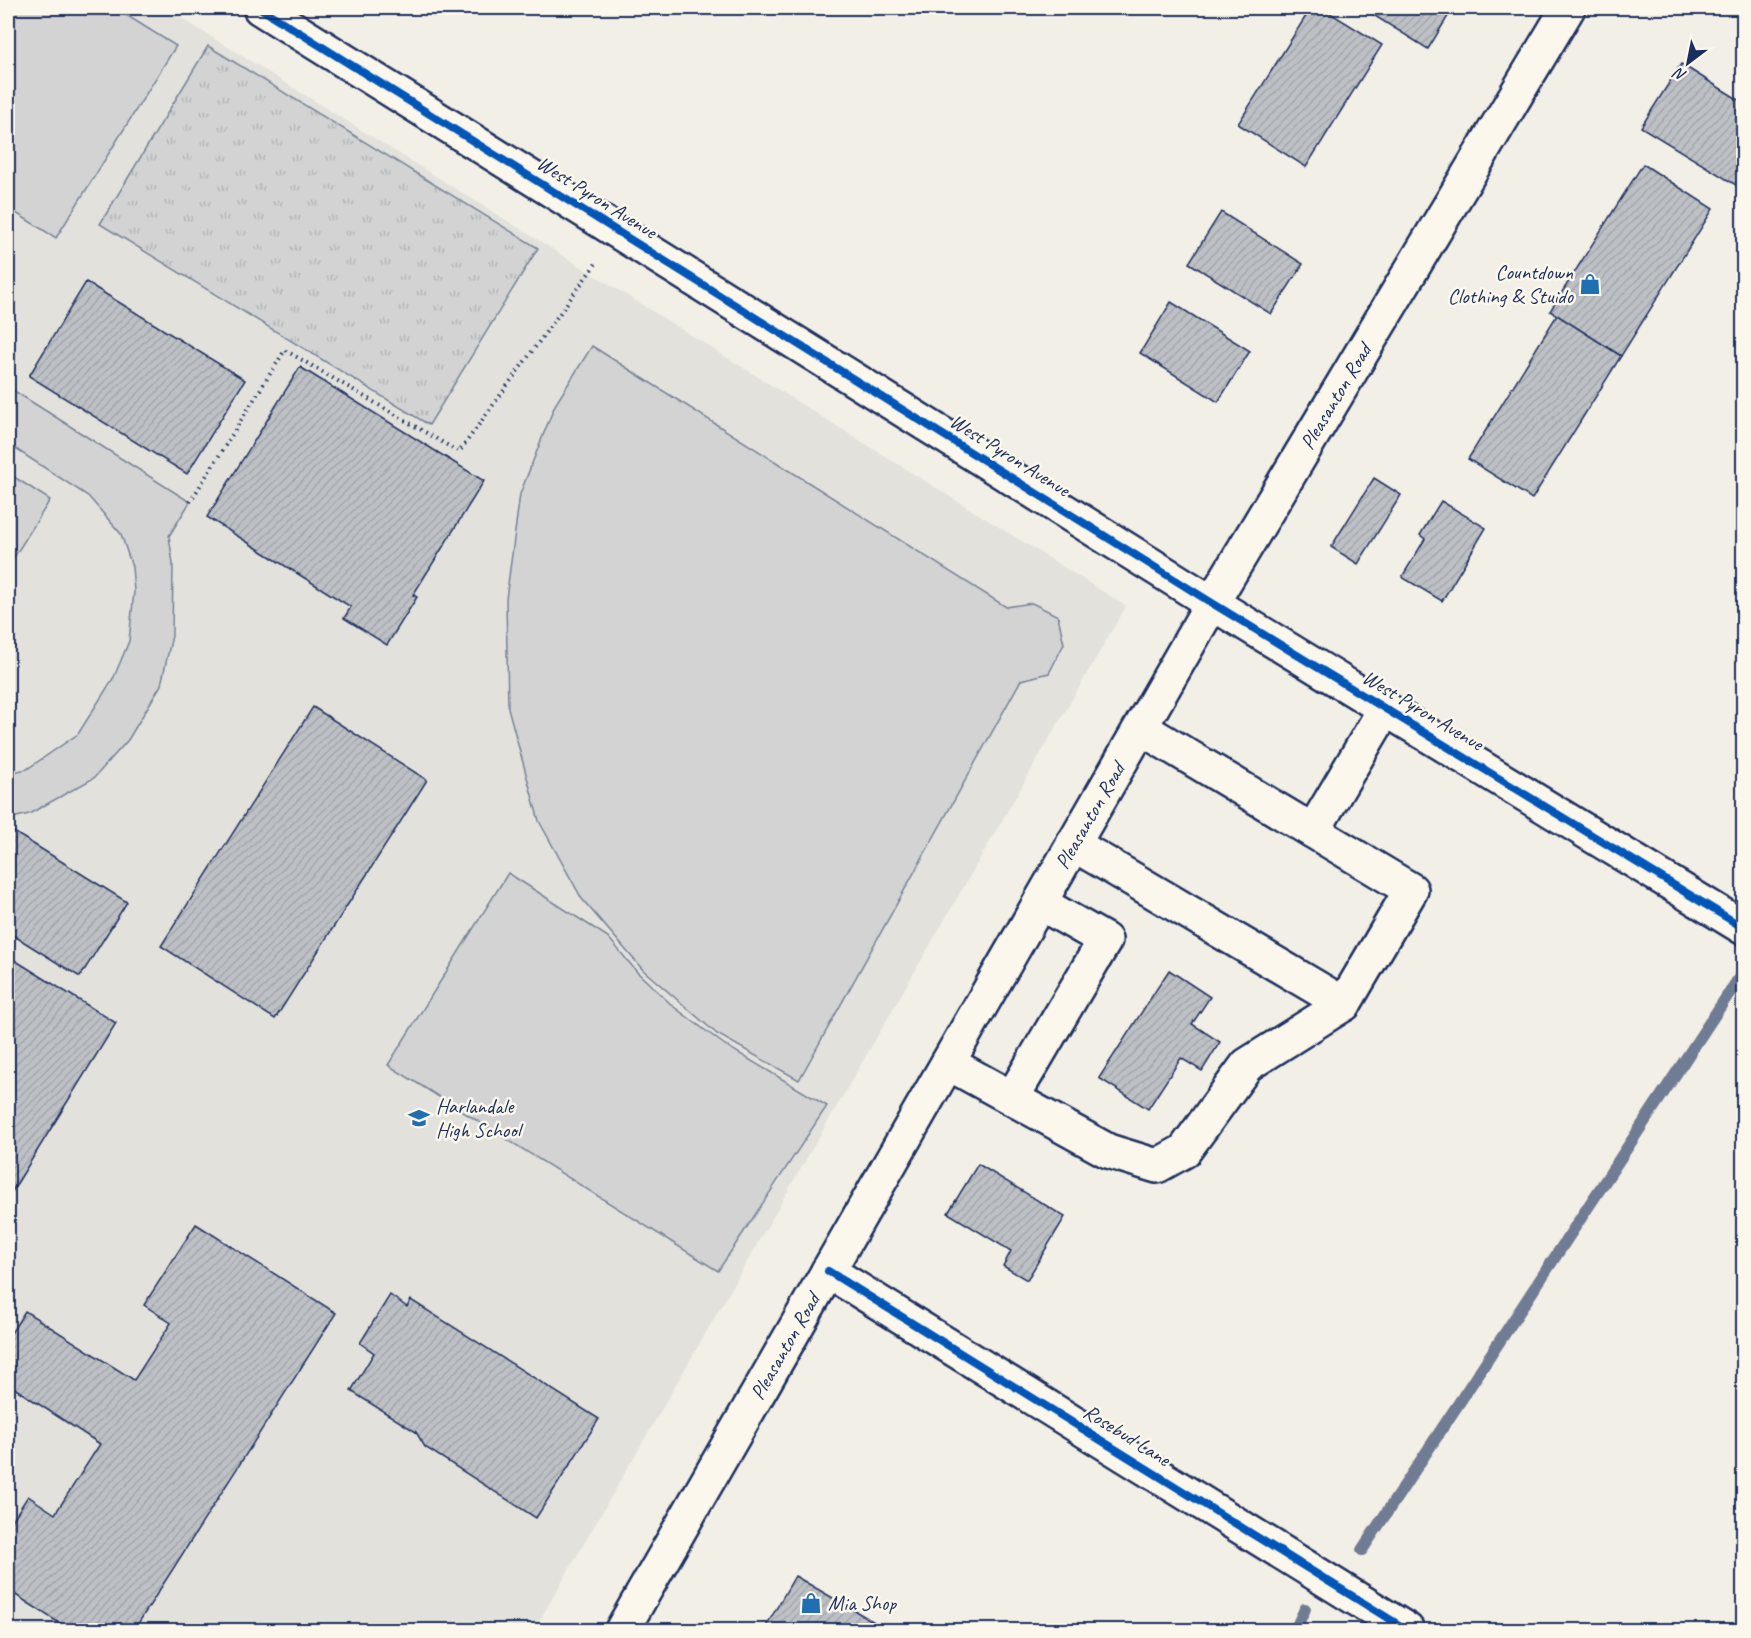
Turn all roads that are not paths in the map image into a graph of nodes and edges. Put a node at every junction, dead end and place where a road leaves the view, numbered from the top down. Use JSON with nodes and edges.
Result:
{"nodes":[{"id":1,"x":260,"y":8,"type":"edge"},
{"id":2,"x":1568,"y":8,"type":"edge"},
{"id":3,"x":1212,"y":603,"type":"junction"},
{"id":4,"x":1385,"y":709,"type":"junction"},
{"id":5,"x":1141,"y":728,"type":"junction"},
{"id":6,"x":1313,"y":831,"type":"junction"},
{"id":7,"x":1073,"y":844,"type":"junction"},
{"id":8,"x":1040,"y":903,"type":"junction"},
{"id":9,"x":1743,"y":928,"type":"edge"},
{"id":10,"x":1344,"y":1004,"type":"junction"},
{"id":11,"x":948,"y":1063,"type":"junction"},
{"id":12,"x":1012,"y":1098,"type":"junction"},
{"id":13,"x":828,"y":1271,"type":"junction"},
{"id":14,"x":622,"y":1630,"type":"edge"},
{"id":15,"x":1407,"y":1630,"type":"edge"}],
"edges":[{"from":1,"to":3,"type":"street","name":"West Pyron Avenue"},
{"from":2,"to":3,"type":"street","name":"Pleasanton Road"},
{"from":3,"to":4,"type":"street","name":"West Pyron Avenue"},
{"from":3,"to":5,"type":"street","name":"Pleasanton Road"},
{"from":4,"to":6,"type":"street"},
{"from":4,"to":9,"type":"street","name":"West Pyron Avenue"},
{"from":5,"to":6,"type":"street"},
{"from":5,"to":7,"type":"street","name":"Pleasanton Road"},
{"from":6,"to":10,"type":"street"},
{"from":7,"to":8,"type":"street","name":"Pleasanton Road"},
{"from":7,"to":10,"type":"street"},
{"from":8,"to":11,"type":"street","name":"Pleasanton Road"},
{"from":8,"to":12,"type":"street"},
{"from":10,"to":12,"type":"street"},
{"from":11,"to":12,"type":"street"},
{"from":11,"to":13,"type":"street","name":"Pleasanton Road"},
{"from":13,"to":14,"type":"street","name":"Pleasanton Road"},
{"from":13,"to":15,"type":"street","name":"Rosebud Lane"}]}
